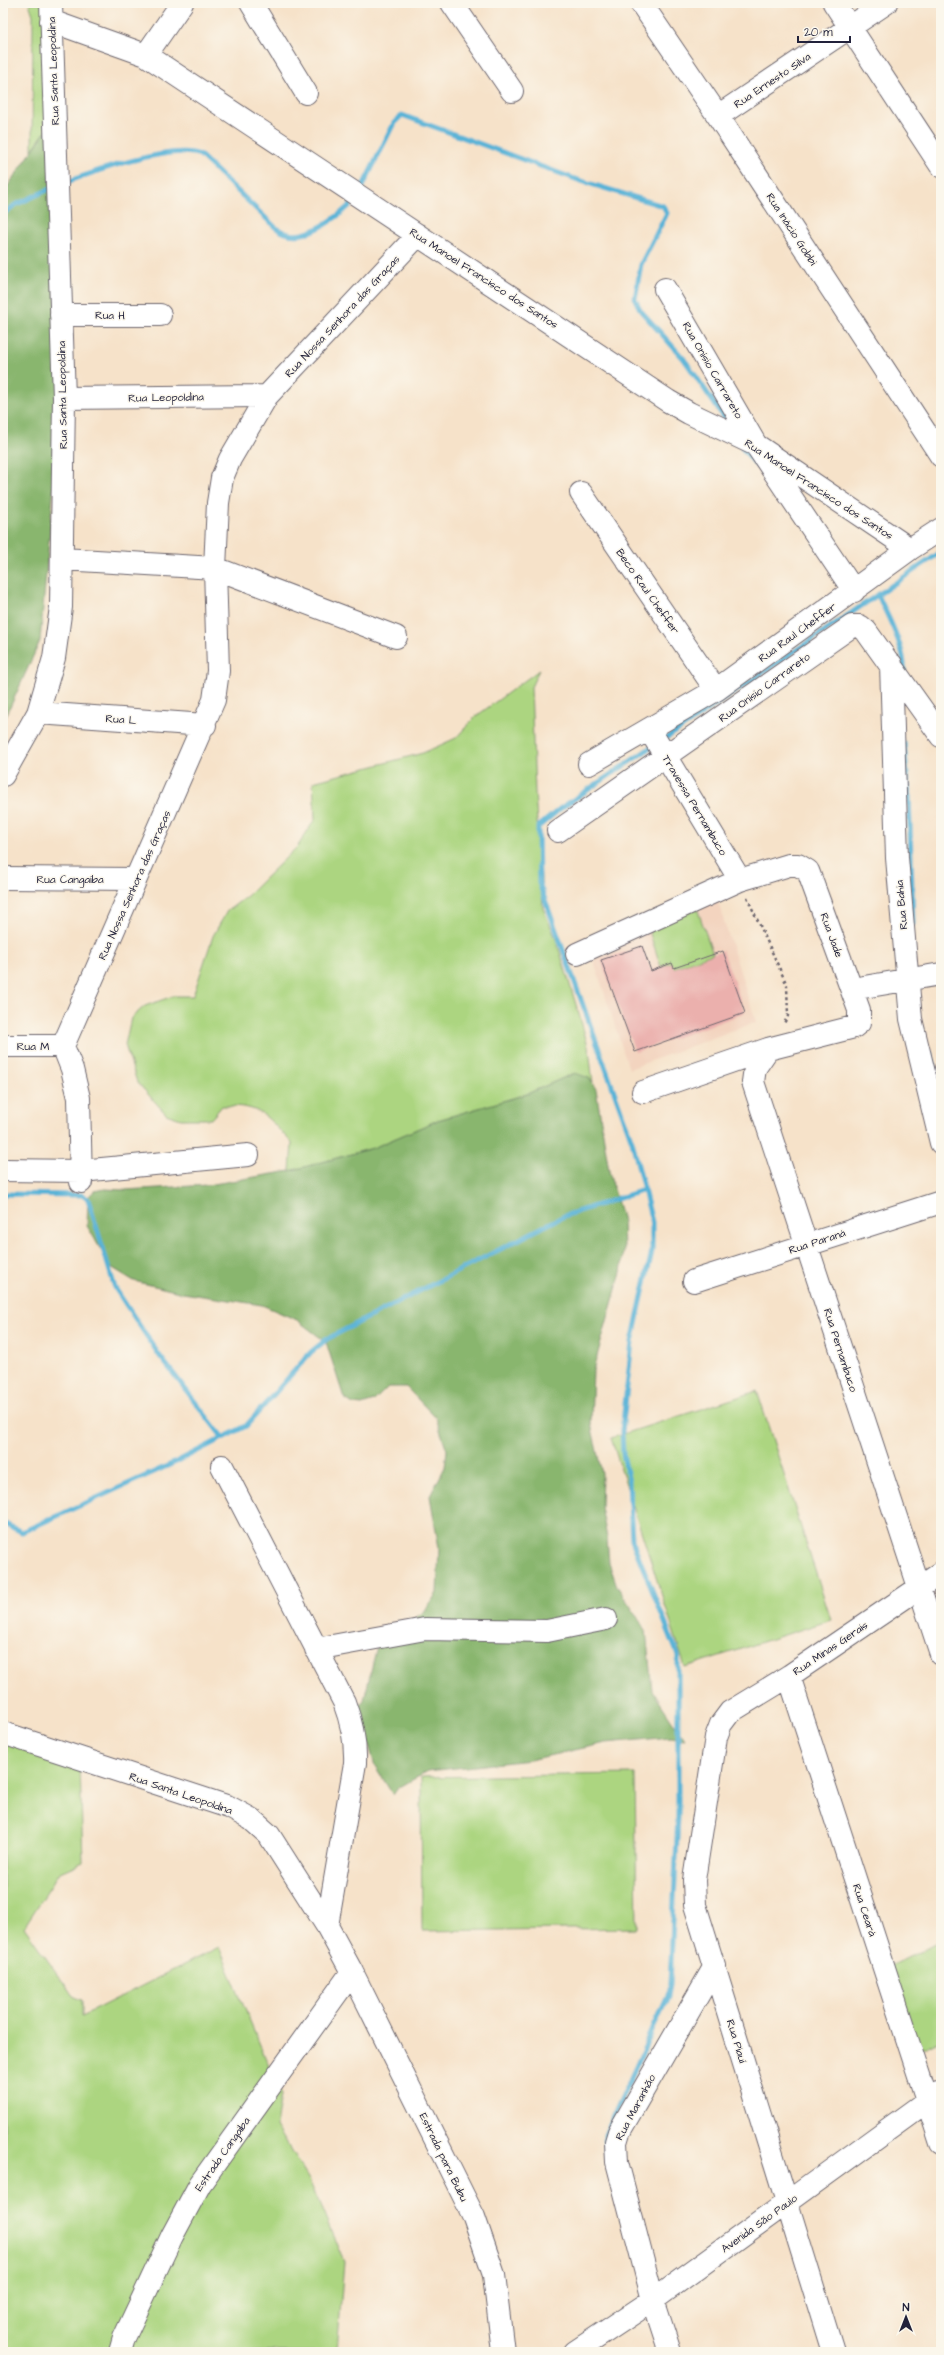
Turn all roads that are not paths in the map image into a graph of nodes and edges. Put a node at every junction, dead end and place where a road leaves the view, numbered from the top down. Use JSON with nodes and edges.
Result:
{"nodes":[{"id":1,"x":182,"y":3,"type":"edge"},
{"id":2,"x":251,"y":3,"type":"edge"},
{"id":3,"x":452,"y":3,"type":"edge"},
{"id":4,"x":641,"y":3,"type":"edge"},
{"id":5,"x":834,"y":3,"type":"edge"},
{"id":6,"x":886,"y":3,"type":"edge"},
{"id":7,"x":51,"y":12,"type":"edge"},
{"id":8,"x":851,"y":28,"type":"junction"},
{"id":9,"x":146,"y":55,"type":"junction"},
{"id":10,"x":512,"y":91,"type":"dead end"},
{"id":11,"x":306,"y":93,"type":"dead end"},
{"id":12,"x":718,"y":116,"type":"junction"},
{"id":13,"x":941,"y":166,"type":"edge"},
{"id":14,"x":418,"y":235,"type":"junction"},
{"id":15,"x":665,"y":289,"type":"dead end"},
{"id":16,"x":61,"y":314,"type":"junction"},
{"id":17,"x":160,"y":315,"type":"dead end"},
{"id":18,"x":267,"y":396,"type":"junction"},
{"id":19,"x":64,"y":398,"type":"junction"},
{"id":20,"x":750,"y":442,"type":"junction"},
{"id":21,"x":941,"y":456,"type":"edge"},
{"id":22,"x":581,"y":493,"type":"dead end"},
{"id":23,"x":941,"y":529,"type":"edge"},
{"id":24,"x":910,"y":549,"type":"junction"},
{"id":25,"x":62,"y":559,"type":"junction"},
{"id":26,"x":215,"y":568,"type":"junction"},
{"id":27,"x":846,"y":597,"type":"junction"},
{"id":28,"x":396,"y":637,"type":"dead end"},
{"id":29,"x":893,"y":667,"type":"junction"},
{"id":30,"x":716,"y":690,"type":"junction"},
{"id":31,"x":38,"y":712,"type":"junction"},
{"id":32,"x":205,"y":725,"type":"junction"},
{"id":33,"x":941,"y":736,"type":"edge"},
{"id":34,"x":658,"y":744,"type":"junction"},
{"id":35,"x":588,"y":764,"type":"dead end"},
{"id":36,"x":3,"y":775,"type":"edge"},
{"id":37,"x":558,"y":831,"type":"dead end"},
{"id":38,"x":3,"y":878,"type":"edge"},
{"id":39,"x":136,"y":879,"type":"junction"},
{"id":40,"x":740,"y":880,"type":"junction"},
{"id":41,"x":577,"y":954,"type":"dead end"},
{"id":42,"x":941,"y":974,"type":"edge"},
{"id":43,"x":907,"y":980,"type":"junction"},
{"id":44,"x":852,"y":989,"type":"junction"},
{"id":45,"x":3,"y":1046,"type":"edge"},
{"id":46,"x":63,"y":1046,"type":"junction"},
{"id":47,"x":768,"y":1049,"type":"junction"},
{"id":48,"x":643,"y":1092,"type":"dead end"},
{"id":49,"x":941,"y":1143,"type":"edge"},
{"id":50,"x":248,"y":1155,"type":"dead end"},
{"id":51,"x":3,"y":1170,"type":"edge"},
{"id":52,"x":80,"y":1176,"type":"junction"},
{"id":53,"x":941,"y":1202,"type":"edge"},
{"id":54,"x":807,"y":1245,"type":"junction"},
{"id":55,"x":694,"y":1281,"type":"dead end"},
{"id":56,"x":222,"y":1466,"type":"dead end"},
{"id":57,"x":941,"y":1573,"type":"edge"},
{"id":58,"x":920,"y":1586,"type":"junction"},
{"id":59,"x":606,"y":1620,"type":"dead end"},
{"id":60,"x":316,"y":1649,"type":"junction"},
{"id":61,"x":941,"y":1654,"type":"edge"},
{"id":62,"x":789,"y":1676,"type":"junction"},
{"id":63,"x":721,"y":1724,"type":"joint"},
{"id":64,"x":3,"y":1733,"type":"edge"},
{"id":65,"x":327,"y":1926,"type":"junction"},
{"id":66,"x":714,"y":1966,"type":"junction"},
{"id":67,"x":352,"y":1972,"type":"junction"},
{"id":68,"x":934,"y":2096,"type":"edge"},
{"id":69,"x":941,"y":2143,"type":"edge"},
{"id":70,"x":786,"y":2203,"type":"junction"},
{"id":71,"x":653,"y":2300,"type":"junction"},
{"id":72,"x":120,"y":2352,"type":"edge"},
{"id":73,"x":503,"y":2352,"type":"edge"},
{"id":74,"x":575,"y":2352,"type":"edge"},
{"id":75,"x":670,"y":2352,"type":"edge"},
{"id":76,"x":833,"y":2352,"type":"edge"}],
"edges":[{"from":1,"to":9,"type":"street"},
{"from":2,"to":11,"type":"street"},
{"from":3,"to":10,"type":"street"},
{"from":4,"to":12,"type":"street","name":"Rua Inácio Gobbi"},
{"from":5,"to":8,"type":"street"},
{"from":6,"to":8,"type":"street","name":"Rua Ernesto Silva"},
{"from":7,"to":9,"type":"street","name":"Rua Manoel Francisco dos Santos"},
{"from":7,"to":16,"type":"street","name":"Rua Santa Leopoldina"},
{"from":8,"to":12,"type":"street","name":"Rua Ernesto Silva"},
{"from":8,"to":13,"type":"street"},
{"from":9,"to":14,"type":"street","name":"Rua Manoel Francisco dos Santos"},
{"from":12,"to":21,"type":"street","name":"Rua Inácio Gobbi"},
{"from":14,"to":18,"type":"street","name":"Rua Nossa Senhora das Graças"},
{"from":14,"to":20,"type":"street","name":"Rua Manoel Francisco dos Santos"},
{"from":15,"to":20,"type":"street","name":"Rua Onísio Carrareto"},
{"from":16,"to":17,"type":"street","name":"Rua H"},
{"from":16,"to":19,"type":"street","name":"Rua Santa Leopoldina"},
{"from":18,"to":19,"type":"street","name":"Rua Leopoldina"},
{"from":18,"to":26,"type":"street","name":"Rua Nossa Senhora das Graças"},
{"from":19,"to":25,"type":"street","name":"Rua Santa Leopoldina"},
{"from":20,"to":24,"type":"street","name":"Rua Manoel Francisco dos Santos"},
{"from":20,"to":27,"type":"street","name":"Rua Onísio Carrareto"},
{"from":22,"to":30,"type":"street","name":"Beco Raul Cheffer"},
{"from":23,"to":24,"type":"street","name":"Rua Raul Cheffer"},
{"from":24,"to":27,"type":"street","name":"Rua Raul Cheffer"},
{"from":25,"to":26,"type":"street"},
{"from":25,"to":31,"type":"street","name":"Rua Santa Leopoldina"},
{"from":26,"to":28,"type":"street"},
{"from":26,"to":32,"type":"street","name":"Rua Nossa Senhora das Graças"},
{"from":27,"to":30,"type":"street","name":"Rua Raul Cheffer"},
{"from":29,"to":33,"type":"street","name":"Rua Onísio Carrareto"},
{"from":29,"to":34,"type":"street","name":"Rua Onísio Carrareto"},
{"from":29,"to":43,"type":"street","name":"Rua Bahia"},
{"from":30,"to":34,"type":"street","name":"Rua Raul Cheffer"},
{"from":31,"to":32,"type":"street","name":"Rua L"},
{"from":31,"to":36,"type":"street","name":"Rua Santa Leopoldina"},
{"from":32,"to":39,"type":"street","name":"Rua Nossa Senhora das Graças"},
{"from":34,"to":35,"type":"street"},
{"from":34,"to":37,"type":"street","name":"Rua Onísio Carrareto"},
{"from":34,"to":40,"type":"street","name":"Travessa Pernambuco"},
{"from":38,"to":39,"type":"street","name":"Rua Cangaíba"},
{"from":39,"to":46,"type":"street","name":"Rua Nossa Senhora das Graças"},
{"from":40,"to":41,"type":"street","name":"Rua Jade"},
{"from":40,"to":44,"type":"street","name":"Rua Jade"},
{"from":42,"to":43,"type":"street"},
{"from":43,"to":44,"type":"street"},
{"from":43,"to":49,"type":"street","name":"Rua Bahia"},
{"from":44,"to":47,"type":"street","name":"Rua Jade"},
{"from":45,"to":46,"type":"street","name":"Rua M"},
{"from":46,"to":52,"type":"street"},
{"from":47,"to":48,"type":"street","name":"Rua Jade"},
{"from":47,"to":54,"type":"street","name":"Rua Pernambuco"},
{"from":50,"to":52,"type":"street"},
{"from":51,"to":52,"type":"street"},
{"from":53,"to":54,"type":"street","name":"Rua Paraná"},
{"from":54,"to":55,"type":"street","name":"Rua Paraná"},
{"from":54,"to":58,"type":"street","name":"Rua Pernambuco"},
{"from":56,"to":60,"type":"street"},
{"from":57,"to":58,"type":"street","name":"Rua Minas Gerais"},
{"from":58,"to":61,"type":"street","name":"Rua Pernambuco"},
{"from":58,"to":62,"type":"street","name":"Rua Minas Gerais"},
{"from":59,"to":60,"type":"street"},
{"from":60,"to":65,"type":"street"},
{"from":62,"to":63,"type":"street","name":"Rua Minas Gerais"},
{"from":62,"to":68,"type":"street","name":"Rua Ceará"},
{"from":63,"to":66,"type":"street","name":"Rua Piauí"},
{"from":64,"to":65,"type":"street","name":"Rua Santa Leopoldina"},
{"from":65,"to":67,"type":"street","name":"Rua Santa Leopoldina"},
{"from":66,"to":70,"type":"street","name":"Rua Piauí"},
{"from":66,"to":71,"type":"street","name":"Rua Maranhão"},
{"from":67,"to":72,"type":"street","name":"Estrada Cangaiba"},
{"from":67,"to":73,"type":"street","name":"Estrada para Bubu"},
{"from":68,"to":69,"type":"street","name":"Rua Ceará"},
{"from":68,"to":70,"type":"street","name":"Avenida São Paulo"},
{"from":70,"to":71,"type":"street","name":"Avenida São Paulo"},
{"from":70,"to":76,"type":"street","name":"Rua Piauí"},
{"from":71,"to":74,"type":"street","name":"Avenida São Paulo"},
{"from":71,"to":75,"type":"street","name":"Rua Maranhão"}]}
